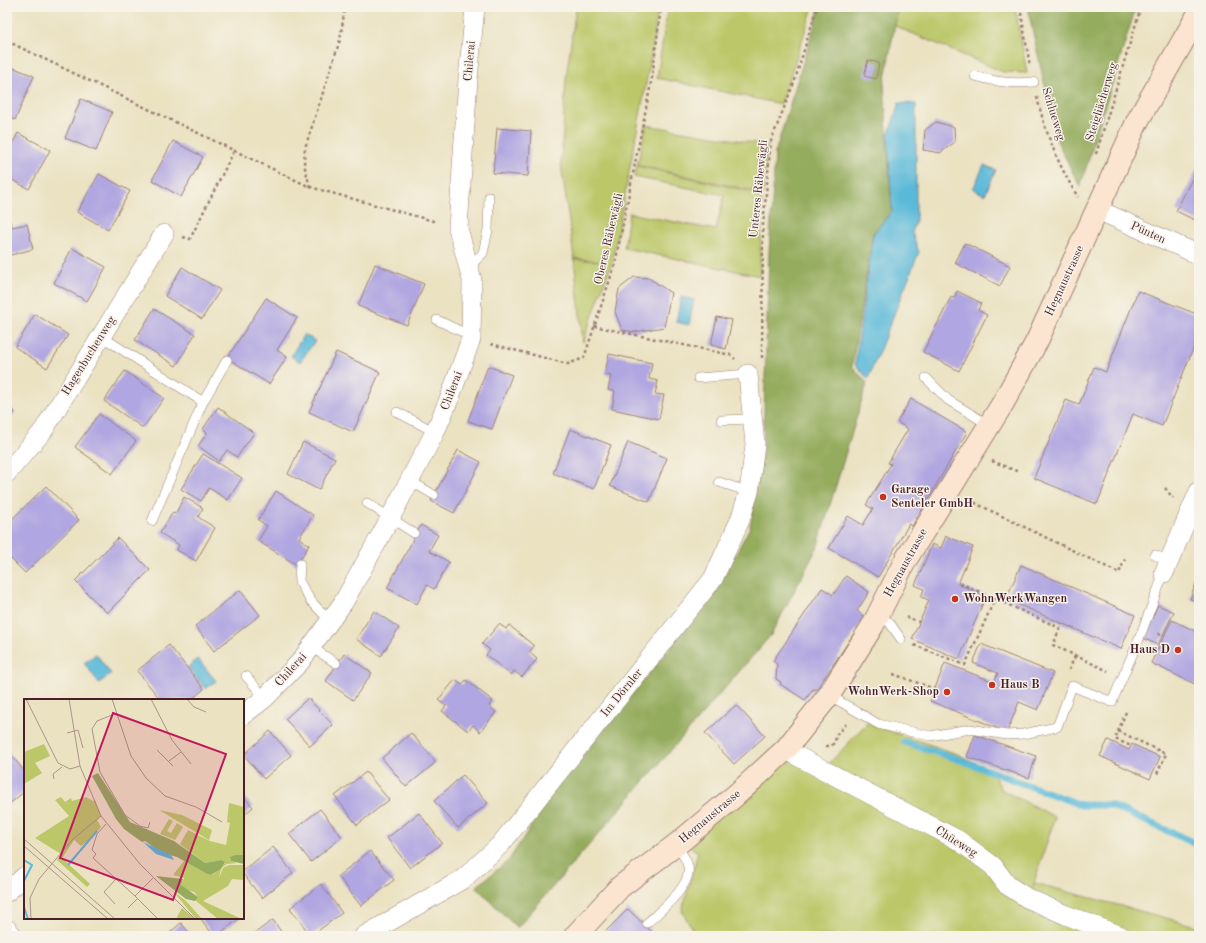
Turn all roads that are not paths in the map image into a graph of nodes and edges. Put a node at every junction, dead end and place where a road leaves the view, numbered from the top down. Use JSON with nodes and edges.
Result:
{"nodes":[{"id":1,"x":475,"y":7,"type":"edge"},
{"id":2,"x":1199,"y":13,"type":"edge"},
{"id":3,"x":975,"y":76,"type":"dead end"},
{"id":4,"x":1034,"y":82,"type":"road end"},
{"id":5,"x":489,"y":197,"type":"dead end"},
{"id":6,"x":1098,"y":210,"type":"junction"},
{"id":7,"x":164,"y":234,"type":"road end"},
{"id":8,"x":1199,"y":255,"type":"edge"},
{"id":9,"x":469,"y":267,"type":"junction"},
{"id":10,"x":437,"y":320,"type":"dead end"},
{"id":11,"x":102,"y":336,"type":"junction"},
{"id":12,"x":471,"y":337,"type":"junction"},
{"id":13,"x":227,"y":360,"type":"dead end"},
{"id":14,"x":748,"y":374,"type":"joint"},
{"id":15,"x":698,"y":378,"type":"dead end"},
{"id":16,"x":926,"y":378,"type":"dead end"},
{"id":17,"x":203,"y":402,"type":"junction"},
{"id":18,"x":397,"y":412,"type":"dead end"},
{"id":19,"x":752,"y":419,"type":"junction"},
{"id":20,"x":721,"y":420,"type":"dead end"},
{"id":21,"x":990,"y":425,"type":"junction"},
{"id":22,"x":435,"y":432,"type":"junction"},
{"id":23,"x":7,"y":473,"type":"edge"},
{"id":24,"x":410,"y":480,"type":"junction"},
{"id":25,"x":719,"y":482,"type":"dead end"},
{"id":26,"x":1199,"y":491,"type":"edge"},
{"id":27,"x":749,"y":492,"type":"junction"},
{"id":28,"x":434,"y":495,"type":"dead end"},
{"id":29,"x":368,"y":503,"type":"dead end"},
{"id":30,"x":390,"y":517,"type":"junction"},
{"id":31,"x":152,"y":521,"type":"dead end"},
{"id":32,"x":414,"y":533,"type":"dead end"},
{"id":33,"x":1163,"y":563,"type":"joint"},
{"id":34,"x":300,"y":564,"type":"dead end"},
{"id":35,"x":877,"y":617,"type":"junction"},
{"id":36,"x":330,"y":621,"type":"junction"},
{"id":37,"x":901,"y":639,"type":"road end"},
{"id":38,"x":311,"y":647,"type":"junction"},
{"id":39,"x":336,"y":663,"type":"dead end"},
{"id":40,"x":246,"y":676,"type":"dead end"},
{"id":41,"x":829,"y":695,"type":"junction"},
{"id":42,"x":265,"y":698,"type":"junction"},
{"id":43,"x":244,"y":714,"type":"edge"},
{"id":44,"x":786,"y":749,"type":"junction"},
{"id":45,"x":676,"y":845,"type":"junction"},
{"id":46,"x":24,"y":877,"type":"edge"},
{"id":47,"x":7,"y":892,"type":"edge"},
{"id":48,"x":647,"y":923,"type":"dead end"},
{"id":49,"x":7,"y":929,"type":"edge"},
{"id":50,"x":13,"y":936,"type":"edge"},
{"id":51,"x":364,"y":936,"type":"edge"},
{"id":52,"x":576,"y":936,"type":"edge"},
{"id":53,"x":1121,"y":936,"type":"edge"}],
"edges":[{"from":1,"to":9,"type":"street","name":"Chilerai"},
{"from":2,"to":6,"type":"street","name":"Hegnaustrasse"},
{"from":3,"to":4,"type":"lane"},
{"from":5,"to":9,"type":"lane"},
{"from":6,"to":8,"type":"street","name":"Pünten"},
{"from":6,"to":21,"type":"street","name":"Hegnaustrasse"},
{"from":7,"to":11,"type":"street","name":"Hagenbuchenweg"},
{"from":9,"to":12,"type":"street","name":"Chilerai"},
{"from":10,"to":12,"type":"lane"},
{"from":11,"to":17,"type":"lane"},
{"from":11,"to":23,"type":"street","name":"Hagenbuchenweg"},
{"from":12,"to":22,"type":"street","name":"Chilerai"},
{"from":13,"to":17,"type":"lane"},
{"from":14,"to":15,"type":"lane"},
{"from":14,"to":19,"type":"street","name":"Im Dörnler"},
{"from":16,"to":21,"type":"lane"},
{"from":17,"to":31,"type":"lane"},
{"from":18,"to":22,"type":"lane"},
{"from":19,"to":20,"type":"lane"},
{"from":19,"to":27,"type":"street","name":"Im Dörnler"},
{"from":21,"to":35,"type":"street","name":"Hegnaustrasse"},
{"from":22,"to":24,"type":"street","name":"Chilerai"},
{"from":24,"to":28,"type":"lane"},
{"from":24,"to":30,"type":"street","name":"Chilerai"},
{"from":25,"to":27,"type":"lane"},
{"from":26,"to":33,"type":"street"},
{"from":27,"to":51,"type":"street","name":"Im Dörnler"},
{"from":29,"to":30,"type":"lane"},
{"from":30,"to":32,"type":"lane"},
{"from":30,"to":36,"type":"street","name":"Chilerai"},
{"from":33,"to":41,"type":"lane"},
{"from":34,"to":36,"type":"lane"},
{"from":35,"to":37,"type":"lane"},
{"from":35,"to":41,"type":"street","name":"Hegnaustrasse"},
{"from":36,"to":38,"type":"street","name":"Chilerai"},
{"from":38,"to":39,"type":"lane"},
{"from":38,"to":42,"type":"street","name":"Chilerai"},
{"from":40,"to":42,"type":"lane"},
{"from":41,"to":44,"type":"street","name":"Hegnaustrasse"},
{"from":42,"to":43,"type":"street","name":"Chilerai"},
{"from":44,"to":45,"type":"street","name":"Hegnaustrasse"},
{"from":44,"to":53,"type":"street","name":"Chüeweg"},
{"from":45,"to":48,"type":"lane"},
{"from":45,"to":52,"type":"street","name":"Hegnaustrasse"},
{"from":46,"to":47,"type":"street"},
{"from":49,"to":50,"type":"street"}]}
